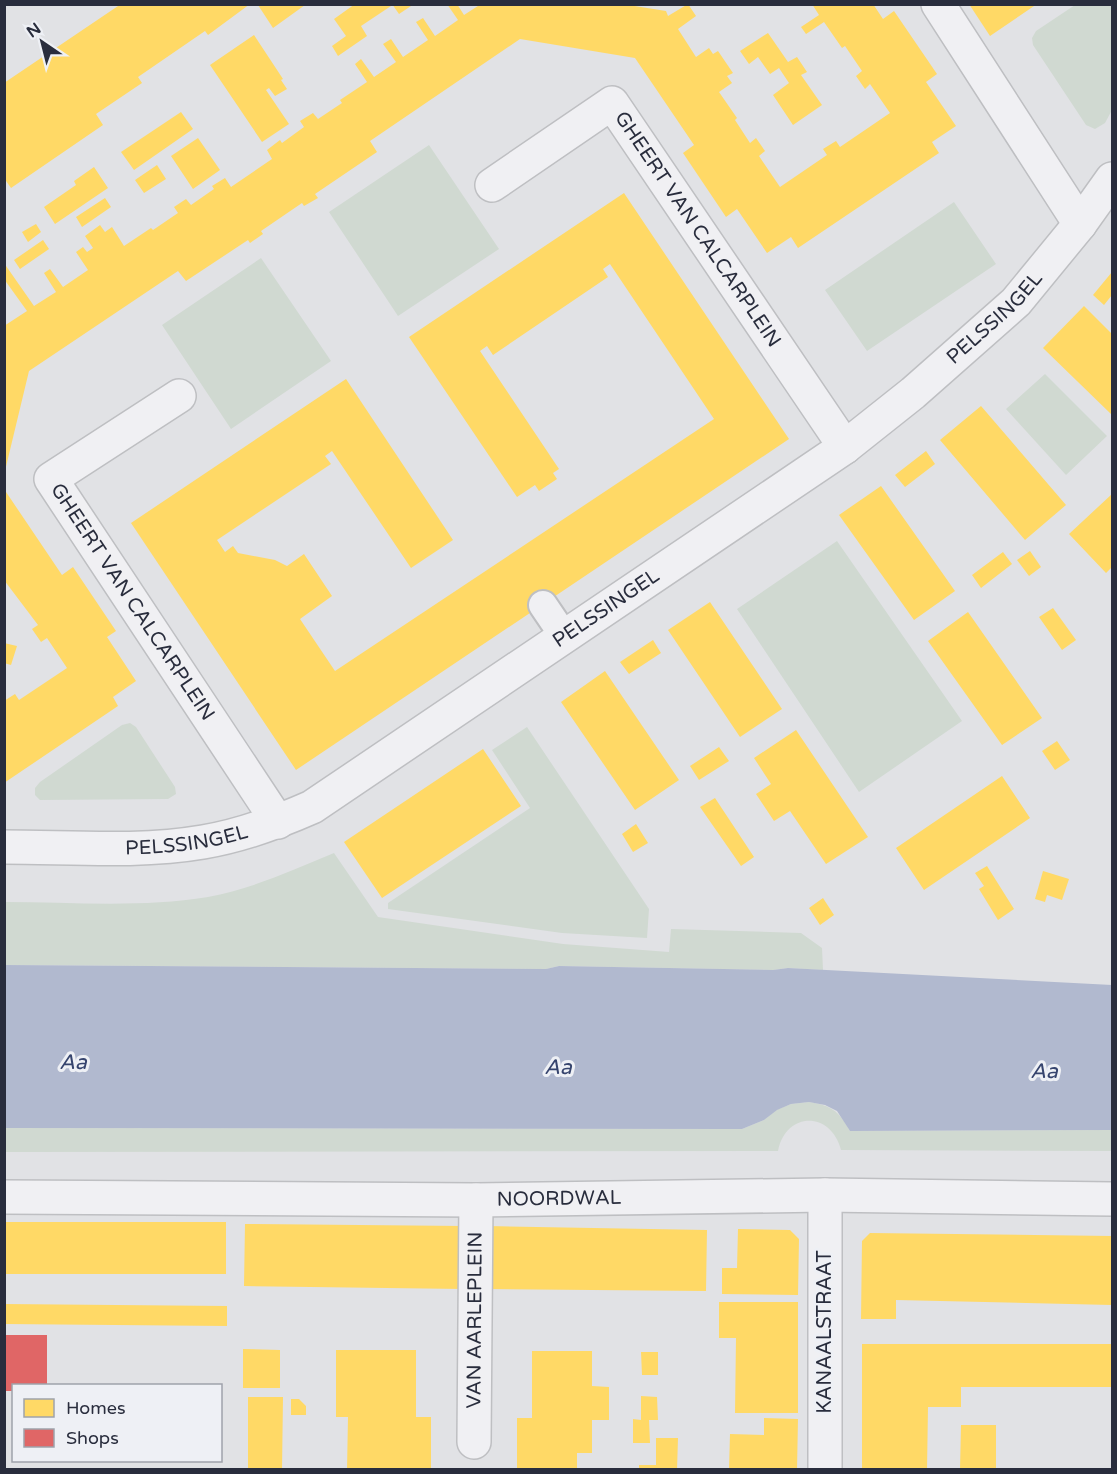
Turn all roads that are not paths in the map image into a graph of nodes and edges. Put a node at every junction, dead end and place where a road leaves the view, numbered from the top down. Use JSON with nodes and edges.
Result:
{"nodes":[{"id":1,"x":938,"y":4,"type":"edge"},
{"id":2,"x":1113,"y":179,"type":"edge"},
{"id":3,"x":492,"y":185,"type":"dead end"},
{"id":4,"x":1080,"y":224,"type":"junction"},
{"id":5,"x":179,"y":396,"type":"dead end"},
{"id":6,"x":845,"y":447,"type":"junction"},
{"id":7,"x":543,"y":605,"type":"dead end"},
{"id":8,"x":564,"y":636,"type":"junction"},
{"id":9,"x":278,"y":822,"type":"junction"},
{"id":10,"x":4,"y":847,"type":"edge"},
{"id":11,"x":825,"y":1195,"type":"junction"},
{"id":12,"x":4,"y":1197,"type":"edge"},
{"id":13,"x":1113,"y":1199,"type":"edge"},
{"id":14,"x":476,"y":1200,"type":"junction"},
{"id":15,"x":474,"y":1442,"type":"dead end"},
{"id":16,"x":825,"y":1470,"type":"edge"}],
"edges":[{"from":1,"to":4,"type":"street"},
{"from":2,"to":4,"type":"street","name":"PELSSINGEL"},
{"from":3,"to":6,"type":"street","name":"GHEERT VAN CALCARPLEIN"},
{"from":4,"to":6,"type":"street","name":"PELSSINGEL"},
{"from":5,"to":9,"type":"street","name":"GHEERT VAN CALCARPLEIN"},
{"from":6,"to":8,"type":"street","name":"PELSSINGEL"},
{"from":7,"to":8,"type":"street"},
{"from":8,"to":9,"type":"street","name":"PELSSINGEL"},
{"from":9,"to":10,"type":"street","name":"PELSSINGEL"},
{"from":11,"to":13,"type":"street","name":"NOORDWAL"},
{"from":11,"to":14,"type":"street","name":"NOORDWAL"},
{"from":11,"to":16,"type":"street","name":"KANAALSTRAAT"},
{"from":12,"to":14,"type":"street","name":"NOORDWAL"},
{"from":14,"to":15,"type":"street","name":"VAN AARLEPLEIN"}]}
